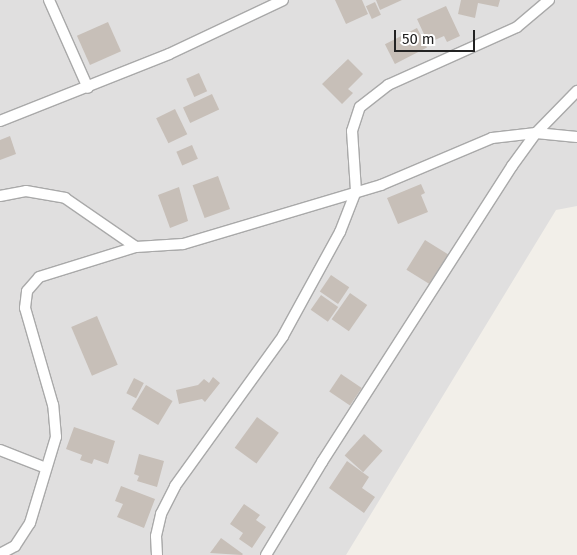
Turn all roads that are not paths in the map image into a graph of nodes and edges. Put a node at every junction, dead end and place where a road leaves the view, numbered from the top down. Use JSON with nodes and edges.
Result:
{"nodes":[{"id":1,"x":49,"y":0,"type":"edge"},
{"id":2,"x":283,"y":0,"type":"edge"},
{"id":3,"x":548,"y":0,"type":"edge"},
{"id":4,"x":88,"y":88,"type":"junction"},
{"id":5,"x":577,"y":91,"type":"edge"},
{"id":6,"x":0,"y":121,"type":"edge"},
{"id":7,"x":536,"y":132,"type":"junction"},
{"id":8,"x":577,"y":137,"type":"edge"},
{"id":9,"x":356,"y":191,"type":"junction"},
{"id":10,"x":0,"y":196,"type":"edge"},
{"id":11,"x":136,"y":247,"type":"junction"},
{"id":12,"x":0,"y":450,"type":"edge"},
{"id":13,"x":46,"y":468,"type":"junction"},
{"id":14,"x":0,"y":554,"type":"edge"},
{"id":15,"x":157,"y":555,"type":"edge"},
{"id":16,"x":266,"y":555,"type":"edge"}],
"edges":[{"from":1,"to":4,"type":"street"},
{"from":2,"to":4,"type":"street"},
{"from":3,"to":9,"type":"street"},
{"from":4,"to":6,"type":"street"},
{"from":5,"to":7,"type":"street"},
{"from":7,"to":8,"type":"street"},
{"from":7,"to":9,"type":"street"},
{"from":7,"to":16,"type":"street"},
{"from":9,"to":11,"type":"street"},
{"from":9,"to":15,"type":"street"},
{"from":10,"to":11,"type":"street"},
{"from":11,"to":13,"type":"street"},
{"from":12,"to":13,"type":"street"},
{"from":13,"to":14,"type":"street"}]}
